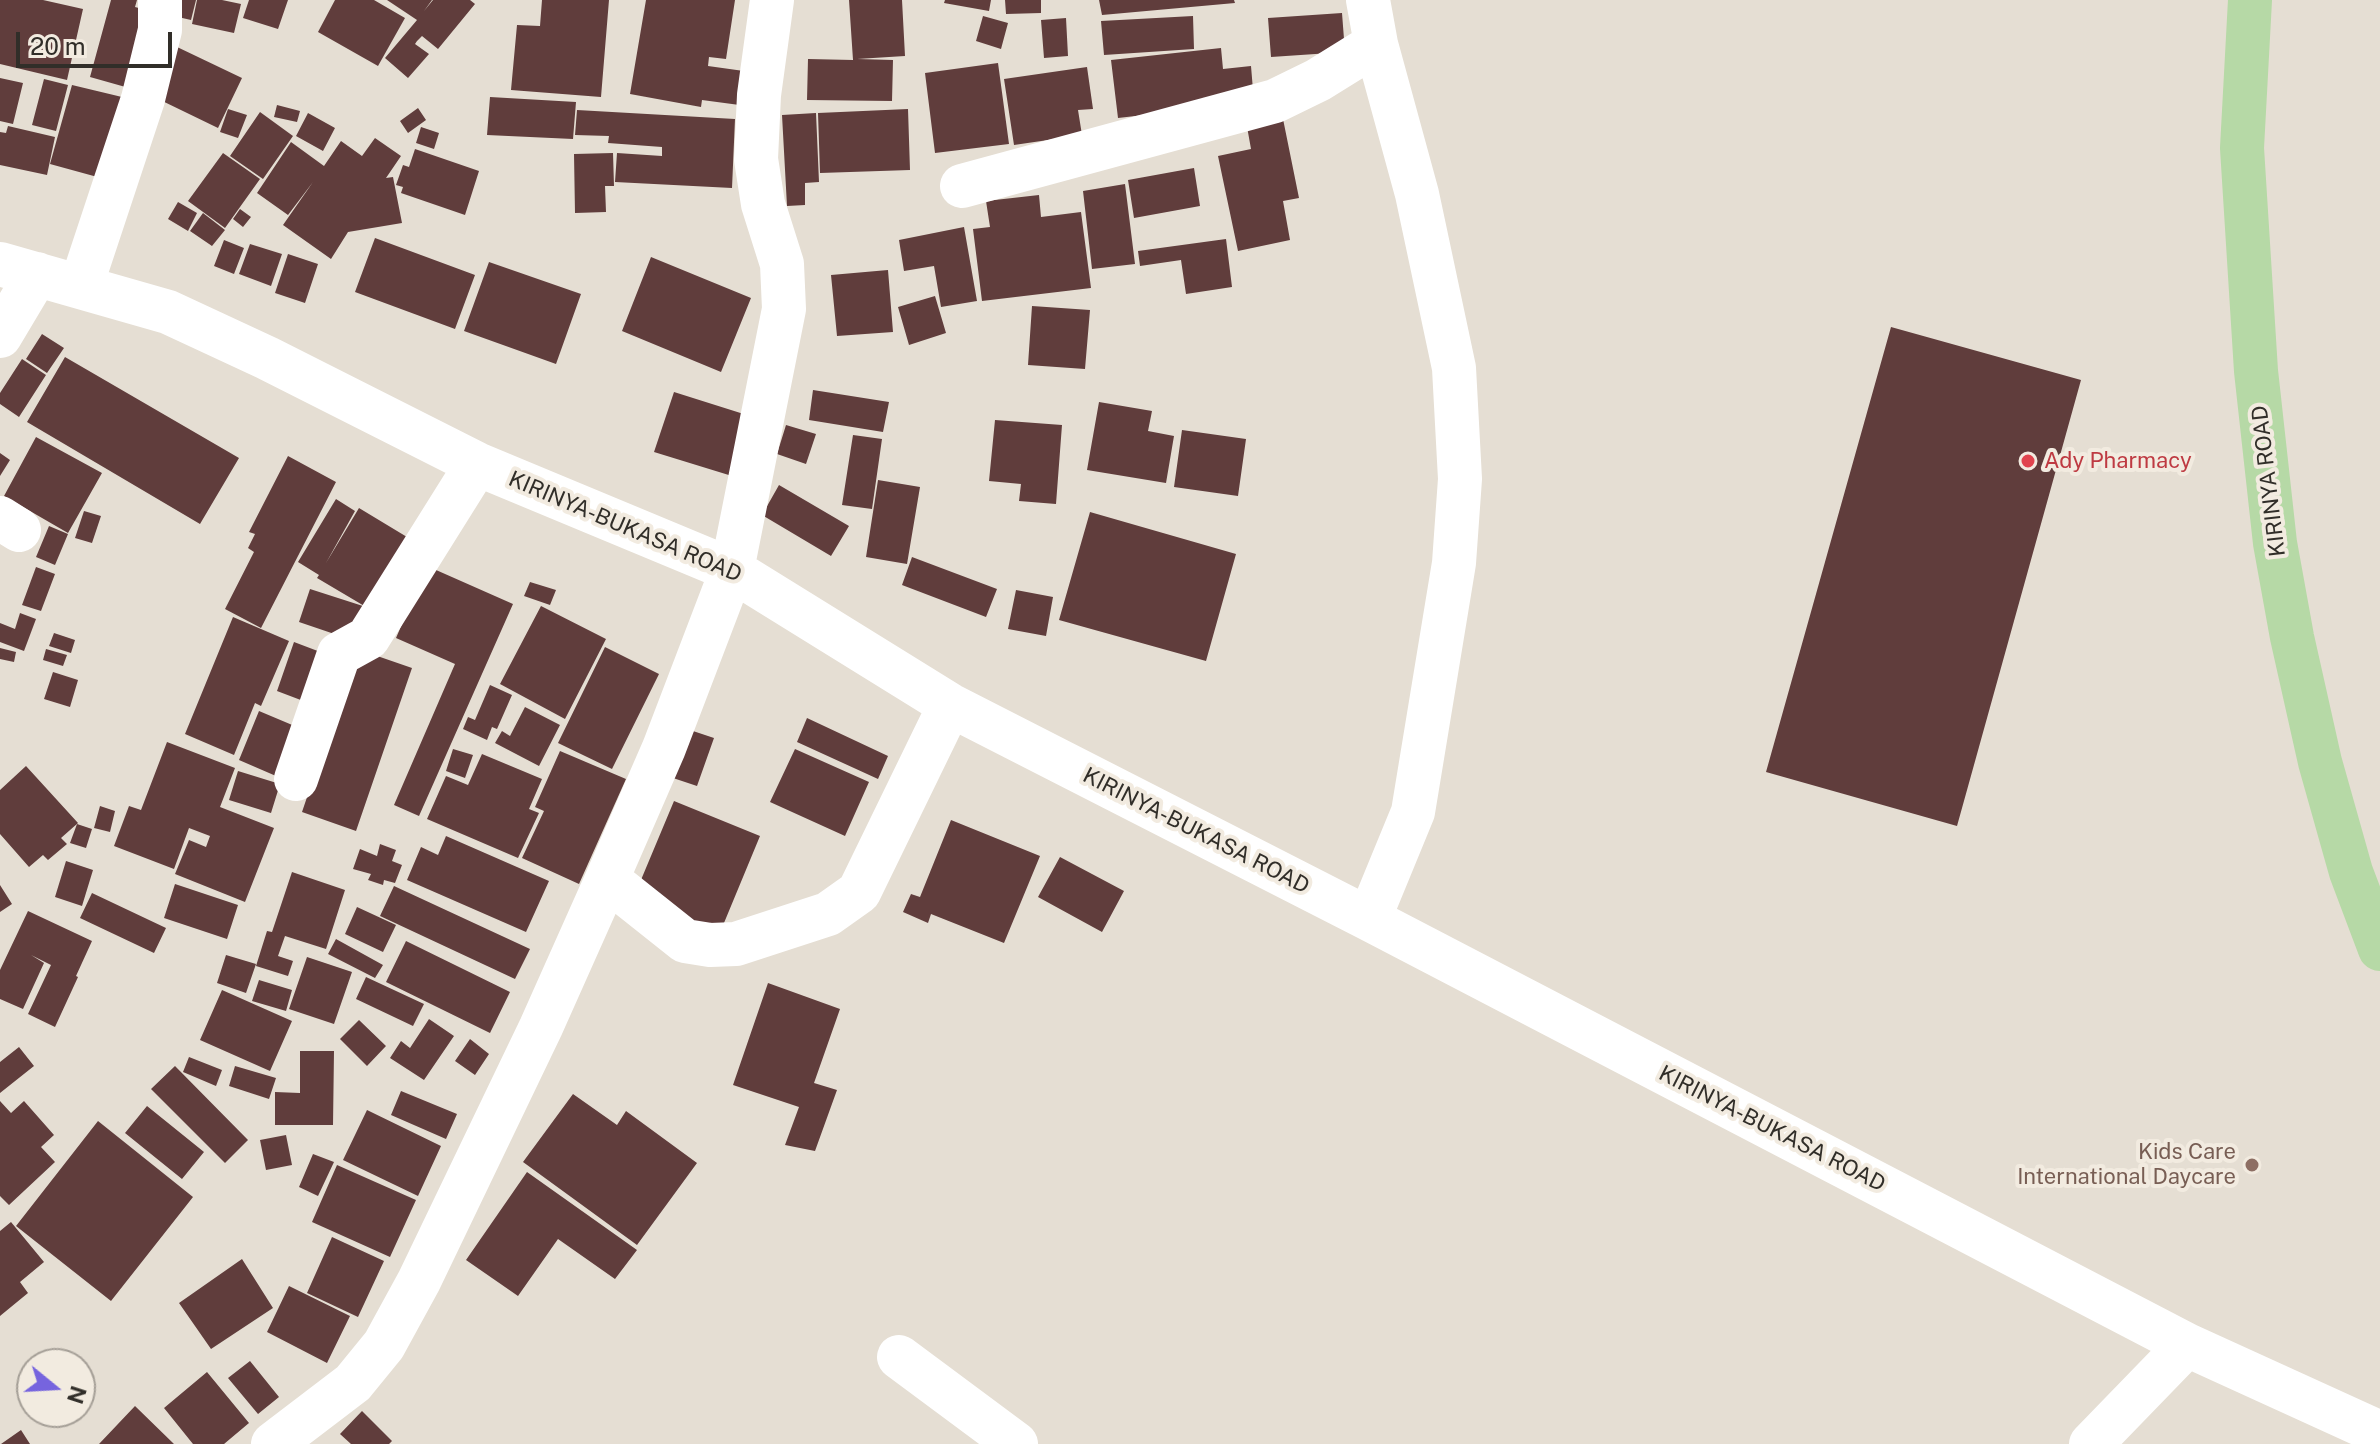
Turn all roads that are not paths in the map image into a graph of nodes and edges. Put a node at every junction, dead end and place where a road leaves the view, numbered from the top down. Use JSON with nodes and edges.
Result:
{"nodes":[{"id":1,"x":160,"y":0,"type":"edge"},
{"id":2,"x":772,"y":0,"type":"edge"},
{"id":3,"x":1368,"y":0,"type":"edge"},
{"id":4,"x":2250,"y":0,"type":"edge"},
{"id":5,"x":1376,"y":44,"type":"junction"},
{"id":6,"x":962,"y":186,"type":"dead end"},
{"id":7,"x":19,"y":269,"type":"edge"},
{"id":8,"x":81,"y":286,"type":"junction"},
{"id":9,"x":0,"y":336,"type":"edge"},
{"id":10,"x":477,"y":464,"type":"junction"},
{"id":11,"x":732,"y":570,"type":"junction"},
{"id":12,"x":950,"y":705,"type":"junction"},
{"id":13,"x":296,"y":779,"type":"dead end"},
{"id":14,"x":607,"y":879,"type":"junction"},
{"id":15,"x":1369,"y":919,"type":"junction"},
{"id":16,"x":2380,"y":949,"type":"edge"},
{"id":17,"x":2187,"y":1345,"type":"junction"},
{"id":18,"x":899,"y":1357,"type":"dead end"},
{"id":19,"x":2380,"y":1433,"type":"edge"},
{"id":20,"x":273,"y":1444,"type":"edge"},
{"id":21,"x":1016,"y":1444,"type":"edge"},
{"id":22,"x":2091,"y":1444,"type":"edge"}],
"edges":[{"from":1,"to":8,"type":"street"},
{"from":2,"to":11,"type":"street"},
{"from":3,"to":5,"type":"street"},
{"from":4,"to":16,"type":"main road","name":"KIRINYA ROAD"},
{"from":5,"to":6,"type":"street"},
{"from":5,"to":15,"type":"street"},
{"from":7,"to":8,"type":"street","name":"KIRINYA-BUKASA ROAD"},
{"from":7,"to":9,"type":"street"},
{"from":8,"to":10,"type":"street","name":"KIRINYA-BUKASA ROAD"},
{"from":10,"to":11,"type":"street","name":"KIRINYA-BUKASA ROAD"},
{"from":10,"to":13,"type":"street"},
{"from":11,"to":12,"type":"street","name":"KIRINYA-BUKASA ROAD"},
{"from":11,"to":14,"type":"street"},
{"from":12,"to":14,"type":"street"},
{"from":12,"to":15,"type":"street","name":"KIRINYA-BUKASA ROAD"},
{"from":14,"to":20,"type":"street"},
{"from":15,"to":17,"type":"street","name":"KIRINYA-BUKASA ROAD"},
{"from":17,"to":19,"type":"street","name":"KIRINYA-BUKASA ROAD"},
{"from":17,"to":22,"type":"street"},
{"from":18,"to":21,"type":"street"}]}
